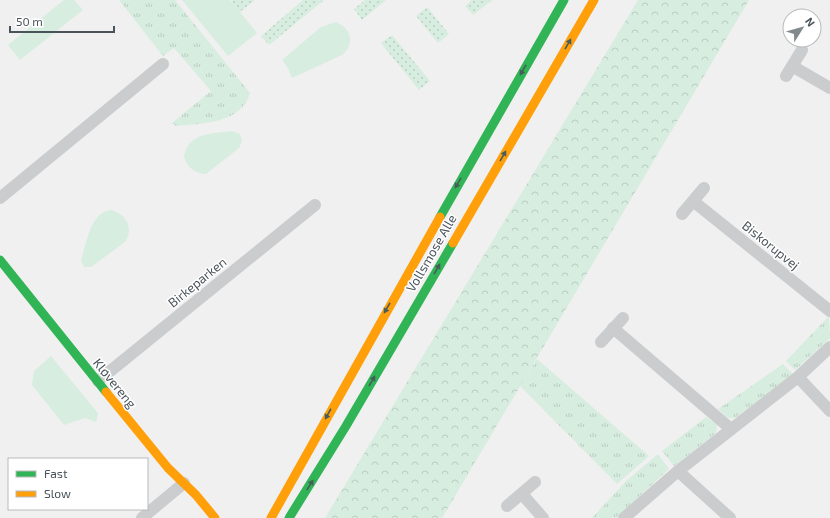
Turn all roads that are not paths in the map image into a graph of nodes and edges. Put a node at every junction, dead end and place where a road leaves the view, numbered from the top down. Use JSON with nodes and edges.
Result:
{"nodes":[{"id":1,"x":564,"y":0,"type":"edge"},
{"id":2,"x":594,"y":0,"type":"edge"},
{"id":3,"x":802,"y":50,"type":"dead end"},
{"id":4,"x":163,"y":64,"type":"dead end"},
{"id":5,"x":830,"y":88,"type":"edge"},
{"id":6,"x":704,"y":188,"type":"dead end"},
{"id":7,"x":0,"y":198,"type":"edge"},
{"id":8,"x":694,"y":201,"type":"junction"},
{"id":9,"x":315,"y":205,"type":"dead end"},
{"id":10,"x":682,"y":214,"type":"dead end"},
{"id":11,"x":0,"y":260,"type":"edge"},
{"id":12,"x":830,"y":311,"type":"edge"},
{"id":13,"x":623,"y":318,"type":"dead end"},
{"id":14,"x":613,"y":328,"type":"junction"},
{"id":15,"x":601,"y":342,"type":"dead end"},
{"id":16,"x":830,"y":347,"type":"edge"},
{"id":17,"x":798,"y":377,"type":"junction"},
{"id":18,"x":98,"y":381,"type":"junction"},
{"id":19,"x":830,"y":411,"type":"edge"},
{"id":20,"x":731,"y":429,"type":"junction"},
{"id":21,"x":678,"y":470,"type":"junction"},
{"id":22,"x":535,"y":482,"type":"dead end"},
{"id":23,"x":184,"y":483,"type":"junction"},
{"id":24,"x":522,"y":494,"type":"junction"},
{"id":25,"x":507,"y":506,"type":"dead end"},
{"id":26,"x":142,"y":518,"type":"edge"},
{"id":27,"x":215,"y":518,"type":"edge"},
{"id":28,"x":271,"y":518,"type":"edge"},
{"id":29,"x":290,"y":518,"type":"edge"},
{"id":30,"x":543,"y":518,"type":"edge"},
{"id":31,"x":624,"y":518,"type":"edge"},
{"id":32,"x":730,"y":518,"type":"edge"}],
"edges":[{"from":1,"to":28,"type":"street","name":"Vollsmose Alle","one_way":true},
{"from":29,"to":2,"type":"street","name":"Vollsmose Alle","one_way":true},
{"from":3,"to":5,"type":"street"},
{"from":4,"to":7,"type":"street"},
{"from":6,"to":8,"type":"street"},
{"from":8,"to":10,"type":"street"},
{"from":8,"to":12,"type":"street","name":"Biskorupvej"},
{"from":9,"to":18,"type":"street","name":"Birkeparken"},
{"from":11,"to":18,"type":"street","name":"Kløvereng"},
{"from":13,"to":14,"type":"street"},
{"from":14,"to":15,"type":"street"},
{"from":14,"to":20,"type":"street"},
{"from":16,"to":17,"type":"street"},
{"from":17,"to":19,"type":"street"},
{"from":17,"to":20,"type":"street"},
{"from":18,"to":23,"type":"street","name":"Kløvereng"},
{"from":20,"to":21,"type":"street"},
{"from":21,"to":31,"type":"street"},
{"from":21,"to":32,"type":"street"},
{"from":22,"to":24,"type":"street"},
{"from":23,"to":26,"type":"street"},
{"from":23,"to":27,"type":"street","name":"Kløvereng"},
{"from":24,"to":25,"type":"street"},
{"from":24,"to":30,"type":"street"}]}
